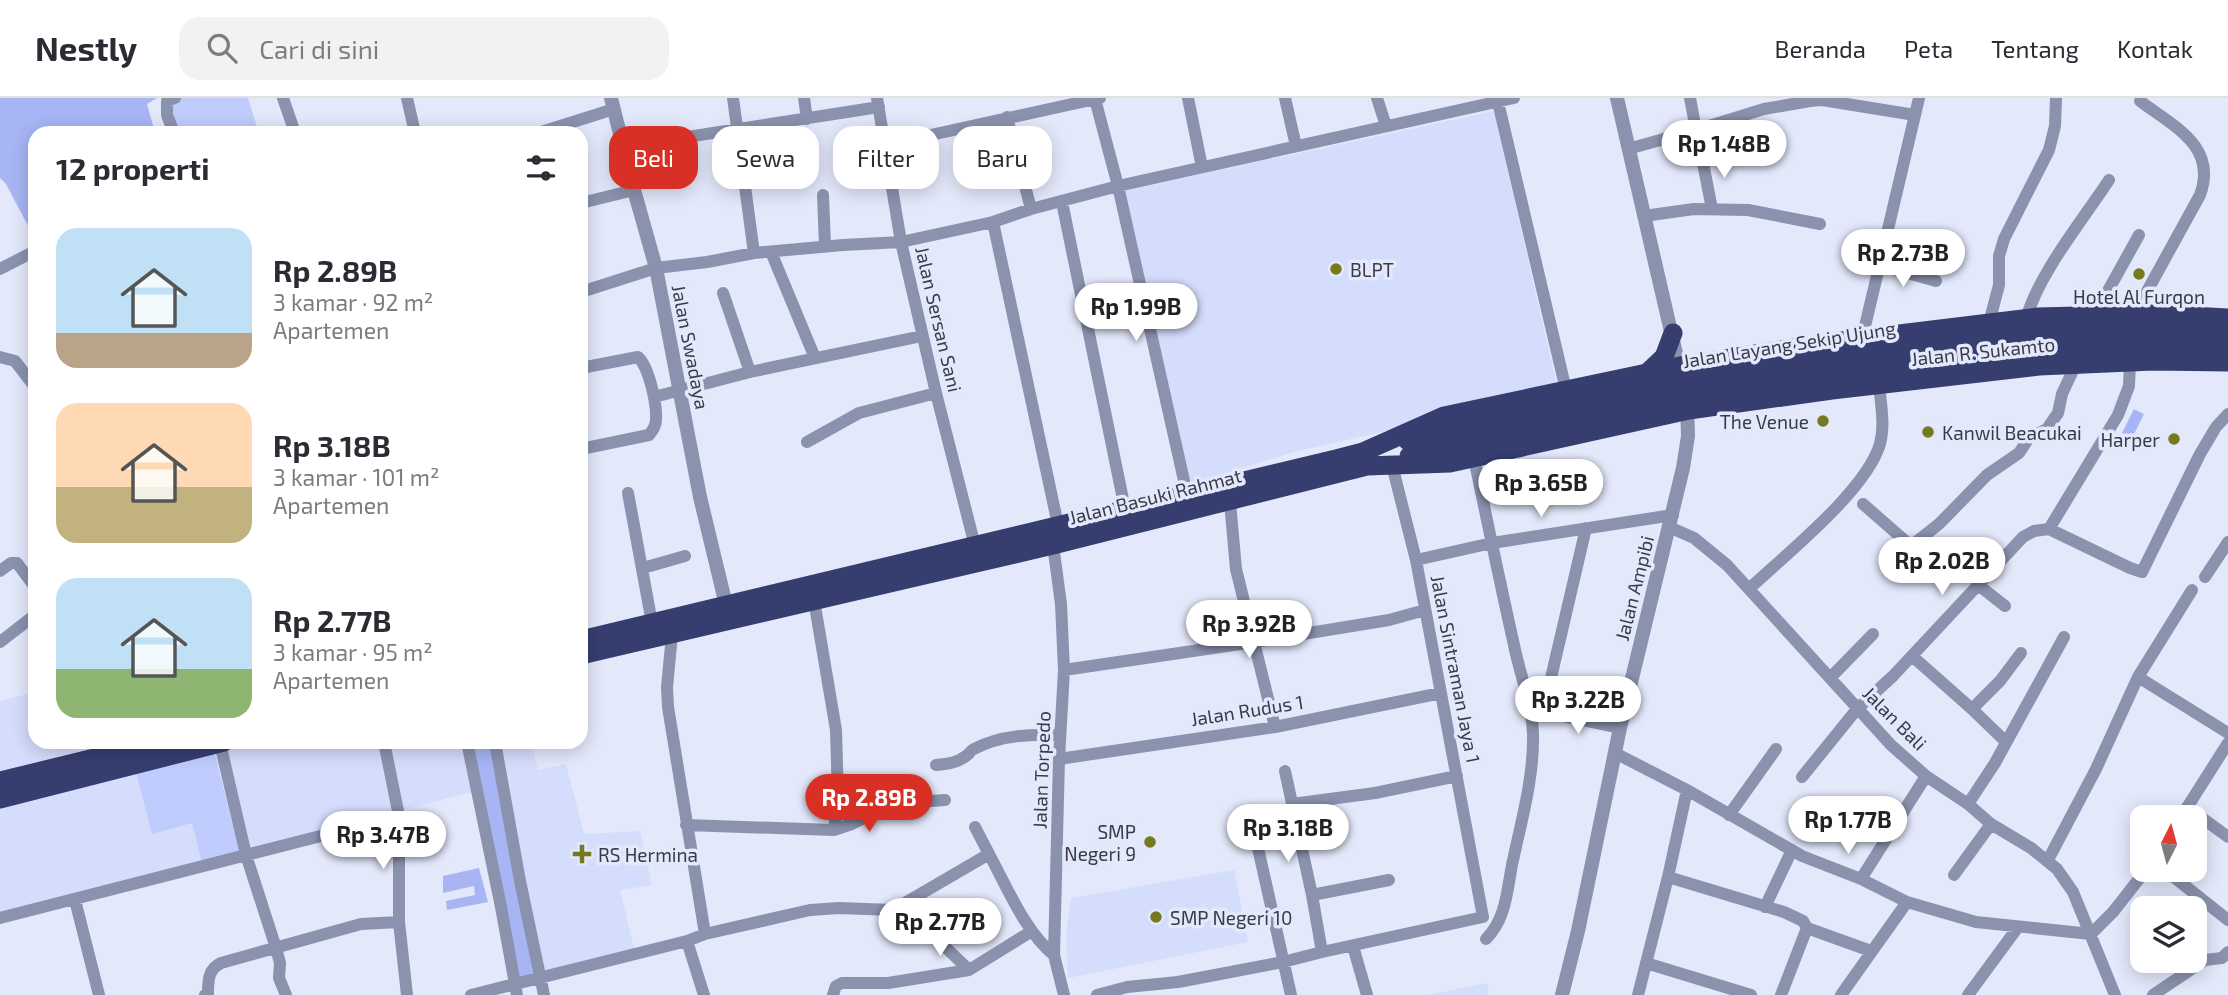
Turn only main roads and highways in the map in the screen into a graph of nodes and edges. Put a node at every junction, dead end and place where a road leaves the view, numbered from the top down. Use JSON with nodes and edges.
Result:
{"nodes":[{"id":1,"x":2228,"y":318,"type":"edge"},
{"id":2,"x":2228,"y":334,"type":"edge"},
{"id":3,"x":1860,"y":339,"type":"junction"},
{"id":4,"x":2228,"y":349,"type":"edge"},
{"id":5,"x":1743,"y":356,"type":"junction"},
{"id":6,"x":1900,"y":358,"type":"junction"},
{"id":7,"x":1705,"y":362,"type":"junction"},
{"id":8,"x":2228,"y":362,"type":"edge"},
{"id":9,"x":1642,"y":374,"type":"junction"},
{"id":10,"x":1871,"y":386,"type":"junction"},
{"id":11,"x":1744,"y":402,"type":"junction"},
{"id":12,"x":1574,"y":403,"type":"junction"},
{"id":13,"x":1639,"y":421,"type":"junction"},
{"id":14,"x":1365,"y":459,"type":"junction"},
{"id":15,"x":588,"y":638,"type":"edge"},
{"id":16,"x":588,"y":653,"type":"edge"},
{"id":17,"x":131,"y":749,"type":"edge"},
{"id":18,"x":195,"y":749,"type":"edge"},
{"id":19,"x":0,"y":781,"type":"edge"},
{"id":20,"x":0,"y":799,"type":"edge"}],
"edges":[{"from":1,"to":3,"type":"highway","name":"Jalan R. Sukamto"},
{"from":2,"to":6,"type":"highway","name":"Jalan Layang Sekip Ujung"},
{"from":3,"to":5,"type":"highway","name":"Jalan R. Sukamto"},
{"from":3,"to":10,"type":"highway"},
{"from":4,"to":6,"type":"highway","name":"Jalan Layang Sekip Ujung"},
{"from":5,"to":7,"type":"highway","name":"Jalan R. Sukamto"},
{"from":5,"to":11,"type":"highway"},
{"from":6,"to":12,"type":"highway","name":"Jalan Layang Sekip Ujung"},
{"from":7,"to":9,"type":"highway","name":"Jalan R. Sukamto"},
{"from":7,"to":9,"type":"highway"},
{"from":8,"to":10,"type":"highway","name":"Jalan R. Sukamto"},
{"from":9,"to":12,"type":"highway","name":"Jalan Basuki Rahmat"},
{"from":9,"to":13,"type":"highway"},
{"from":10,"to":11,"type":"highway","name":"Jalan R. Sukamto"},
{"from":11,"to":13,"type":"highway","name":"Jalan Basuki Rahmat"},
{"from":12,"to":14,"type":"highway","name":"Jalan Layang Sekip Ujung"},
{"from":12,"to":14,"type":"highway","name":"Jalan Basuki Rahmat"},
{"from":13,"to":14,"type":"highway","name":"Jalan Basuki Rahmat"},
{"from":14,"to":15,"type":"highway","name":"Jalan Basuki Rahmat"},
{"from":14,"to":16,"type":"highway","name":"Jalan Basuki Rahmat"},
{"from":17,"to":19,"type":"highway"},
{"from":18,"to":20,"type":"highway"}]}
